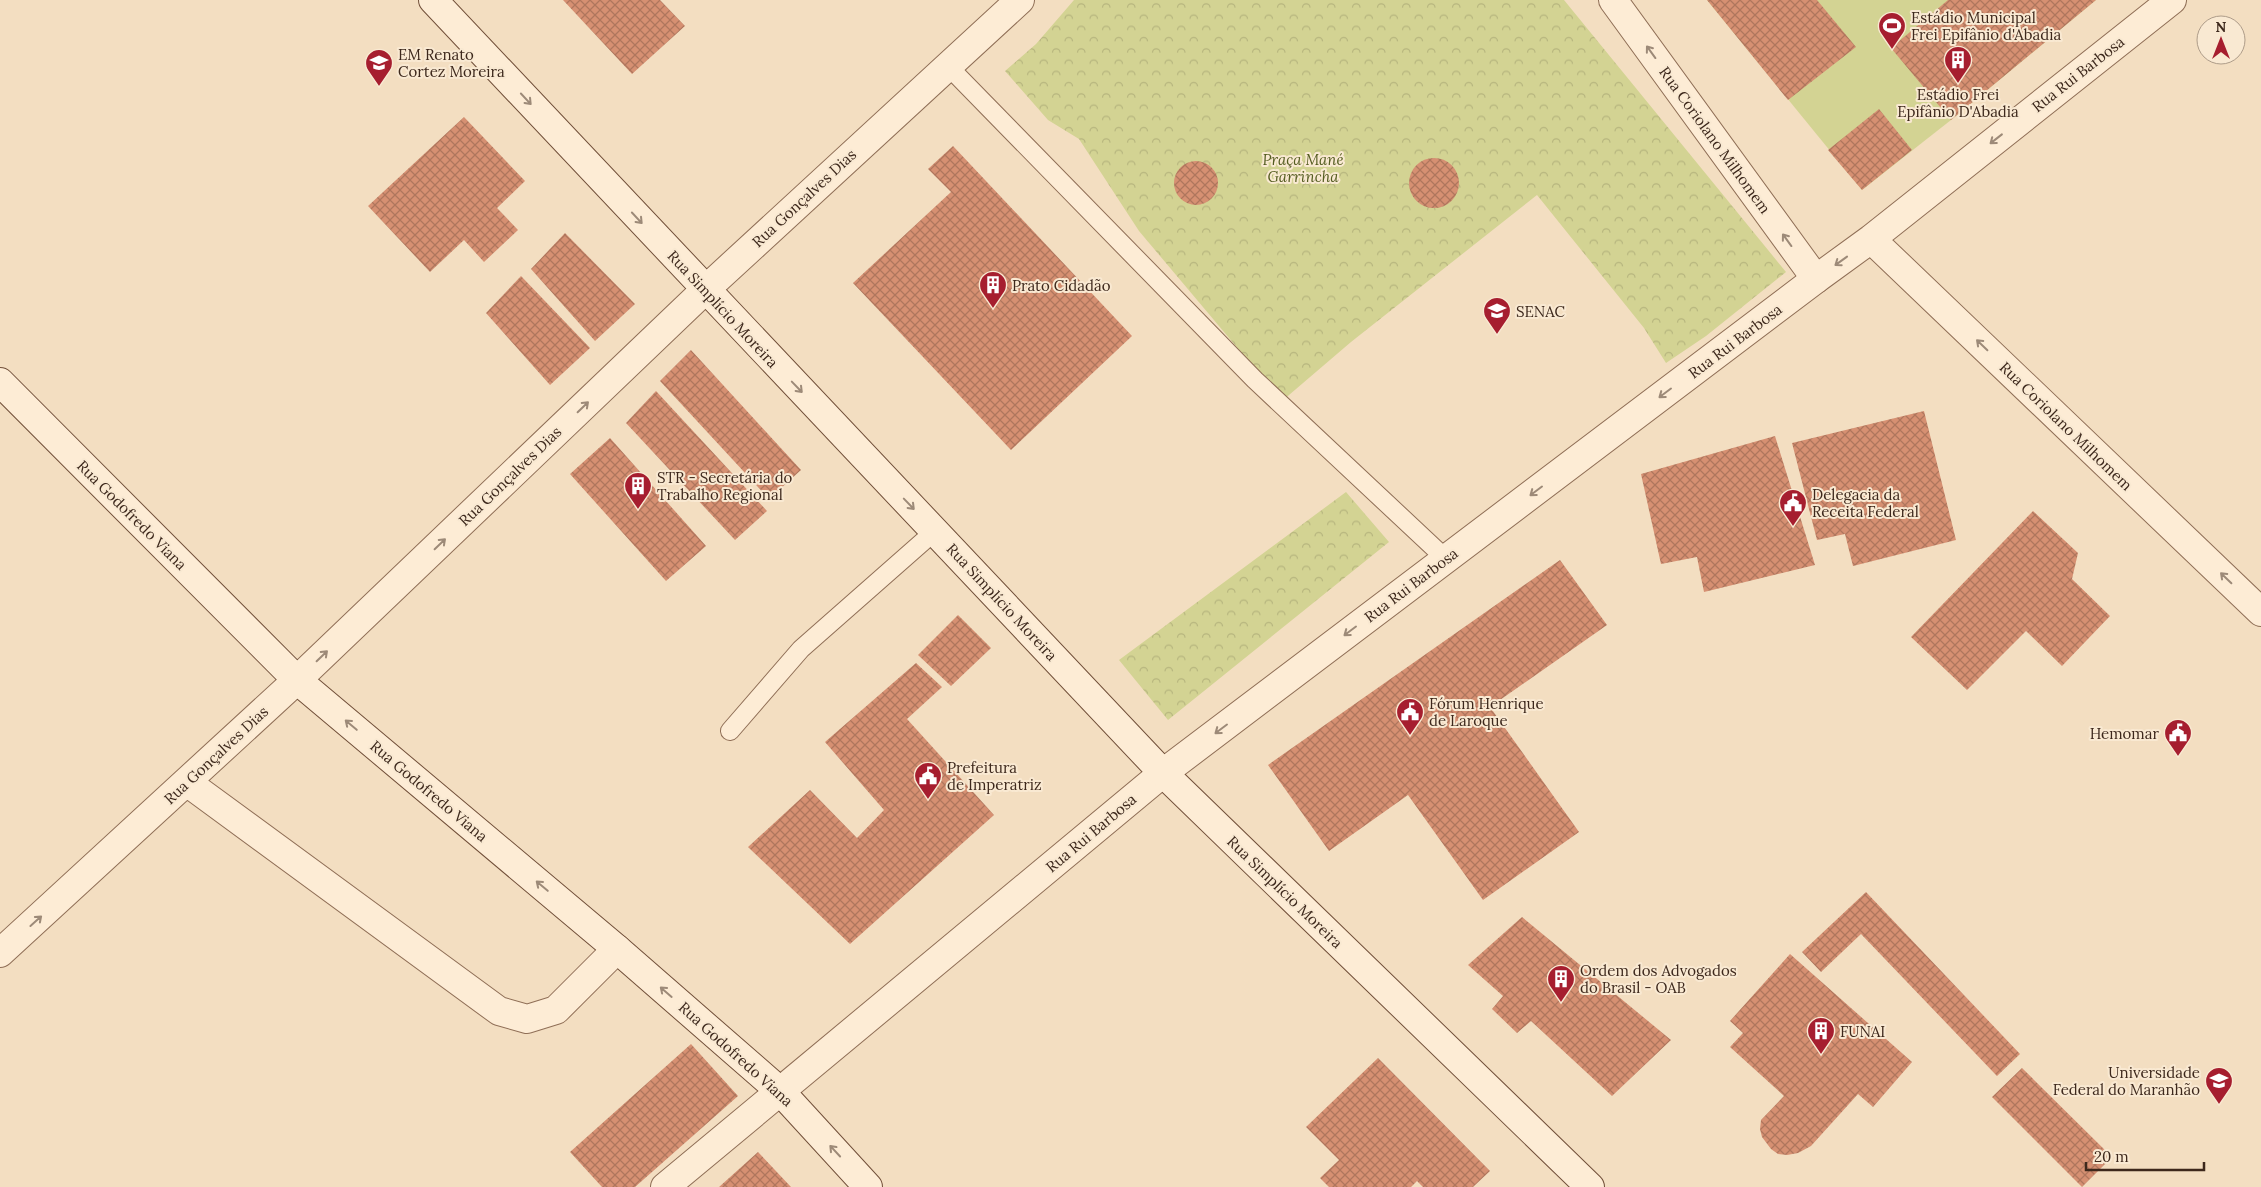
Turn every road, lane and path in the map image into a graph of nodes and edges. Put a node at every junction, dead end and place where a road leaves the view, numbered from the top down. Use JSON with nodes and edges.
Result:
{"nodes":[{"id":1,"x":433,"y":0,"type":"edge"},
{"id":2,"x":1020,"y":0,"type":"edge"},
{"id":3,"x":1613,"y":0,"type":"edge"},
{"id":4,"x":2172,"y":0,"type":"edge"},
{"id":5,"x":948,"y":66,"type":"junction"},
{"id":6,"x":1871,"y":239,"type":"junction"},
{"id":7,"x":1816,"y":279,"type":"junction"},
{"id":8,"x":705,"y":290,"type":"junction"},
{"id":9,"x":0,"y":382,"type":"edge"},
{"id":10,"x":935,"y":531,"type":"junction"},
{"id":11,"x":1446,"y":559,"type":"junction"},
{"id":12,"x":2261,"y":612,"type":"edge"},
{"id":13,"x":297,"y":680,"type":"junction"},
{"id":14,"x":730,"y":731,"type":"dead end"},
{"id":15,"x":1163,"y":773,"type":"junction"},
{"id":16,"x":188,"y":783,"type":"junction"},
{"id":17,"x":616,"y":949,"type":"junction"},
{"id":18,"x":0,"y":953,"type":"edge"},
{"id":19,"x":781,"y":1092,"type":"junction"},
{"id":20,"x":665,"y":1187,"type":"edge"},
{"id":21,"x":868,"y":1187,"type":"edge"},
{"id":22,"x":1590,"y":1187,"type":"edge"}],
"edges":[{"from":1,"to":8,"type":"street","name":"Rua Simplício Moreira","one_way":true},
{"from":2,"to":5,"type":"street","name":"Rua Gonçalves Dias"},
{"from":7,"to":3,"type":"street","name":"Rua Coriolano Milhomem","one_way":true},
{"from":4,"to":6,"type":"street","name":"Rua Rui Barbosa","one_way":true},
{"from":5,"to":8,"type":"street","name":"Rua Gonçalves Dias"},
{"from":5,"to":11,"type":"lane"},
{"from":6,"to":7,"type":"street","name":"Rua Rui Barbosa","one_way":true},
{"from":12,"to":6,"type":"street","name":"Rua Coriolano Milhomem","one_way":true},
{"from":7,"to":11,"type":"street","name":"Rua Rui Barbosa","one_way":true},
{"from":8,"to":10,"type":"street","name":"Rua Simplício Moreira","one_way":true},
{"from":13,"to":8,"type":"street","name":"Rua Gonçalves Dias","one_way":true},
{"from":9,"to":13,"type":"street","name":"Rua Godofredo Viana"},
{"from":10,"to":14,"type":"lane"},
{"from":10,"to":15,"type":"street","name":"Rua Simplício Moreira"},
{"from":11,"to":15,"type":"street","name":"Rua Rui Barbosa","one_way":true},
{"from":13,"to":16,"type":"street","name":"Rua Gonçalves Dias"},
{"from":17,"to":13,"type":"street","name":"Rua Godofredo Viana","one_way":true},
{"from":15,"to":19,"type":"street","name":"Rua Rui Barbosa"},
{"from":15,"to":22,"type":"street","name":"Rua Simplício Moreira"},
{"from":16,"to":17,"type":"street"},
{"from":18,"to":16,"type":"street","name":"Rua Gonçalves Dias","one_way":true},
{"from":19,"to":17,"type":"street","name":"Rua Godofredo Viana","one_way":true},
{"from":19,"to":20,"type":"street","name":"Rua Rui Barbosa"},
{"from":21,"to":19,"type":"street","name":"Rua Godofredo Viana","one_way":true}]}
